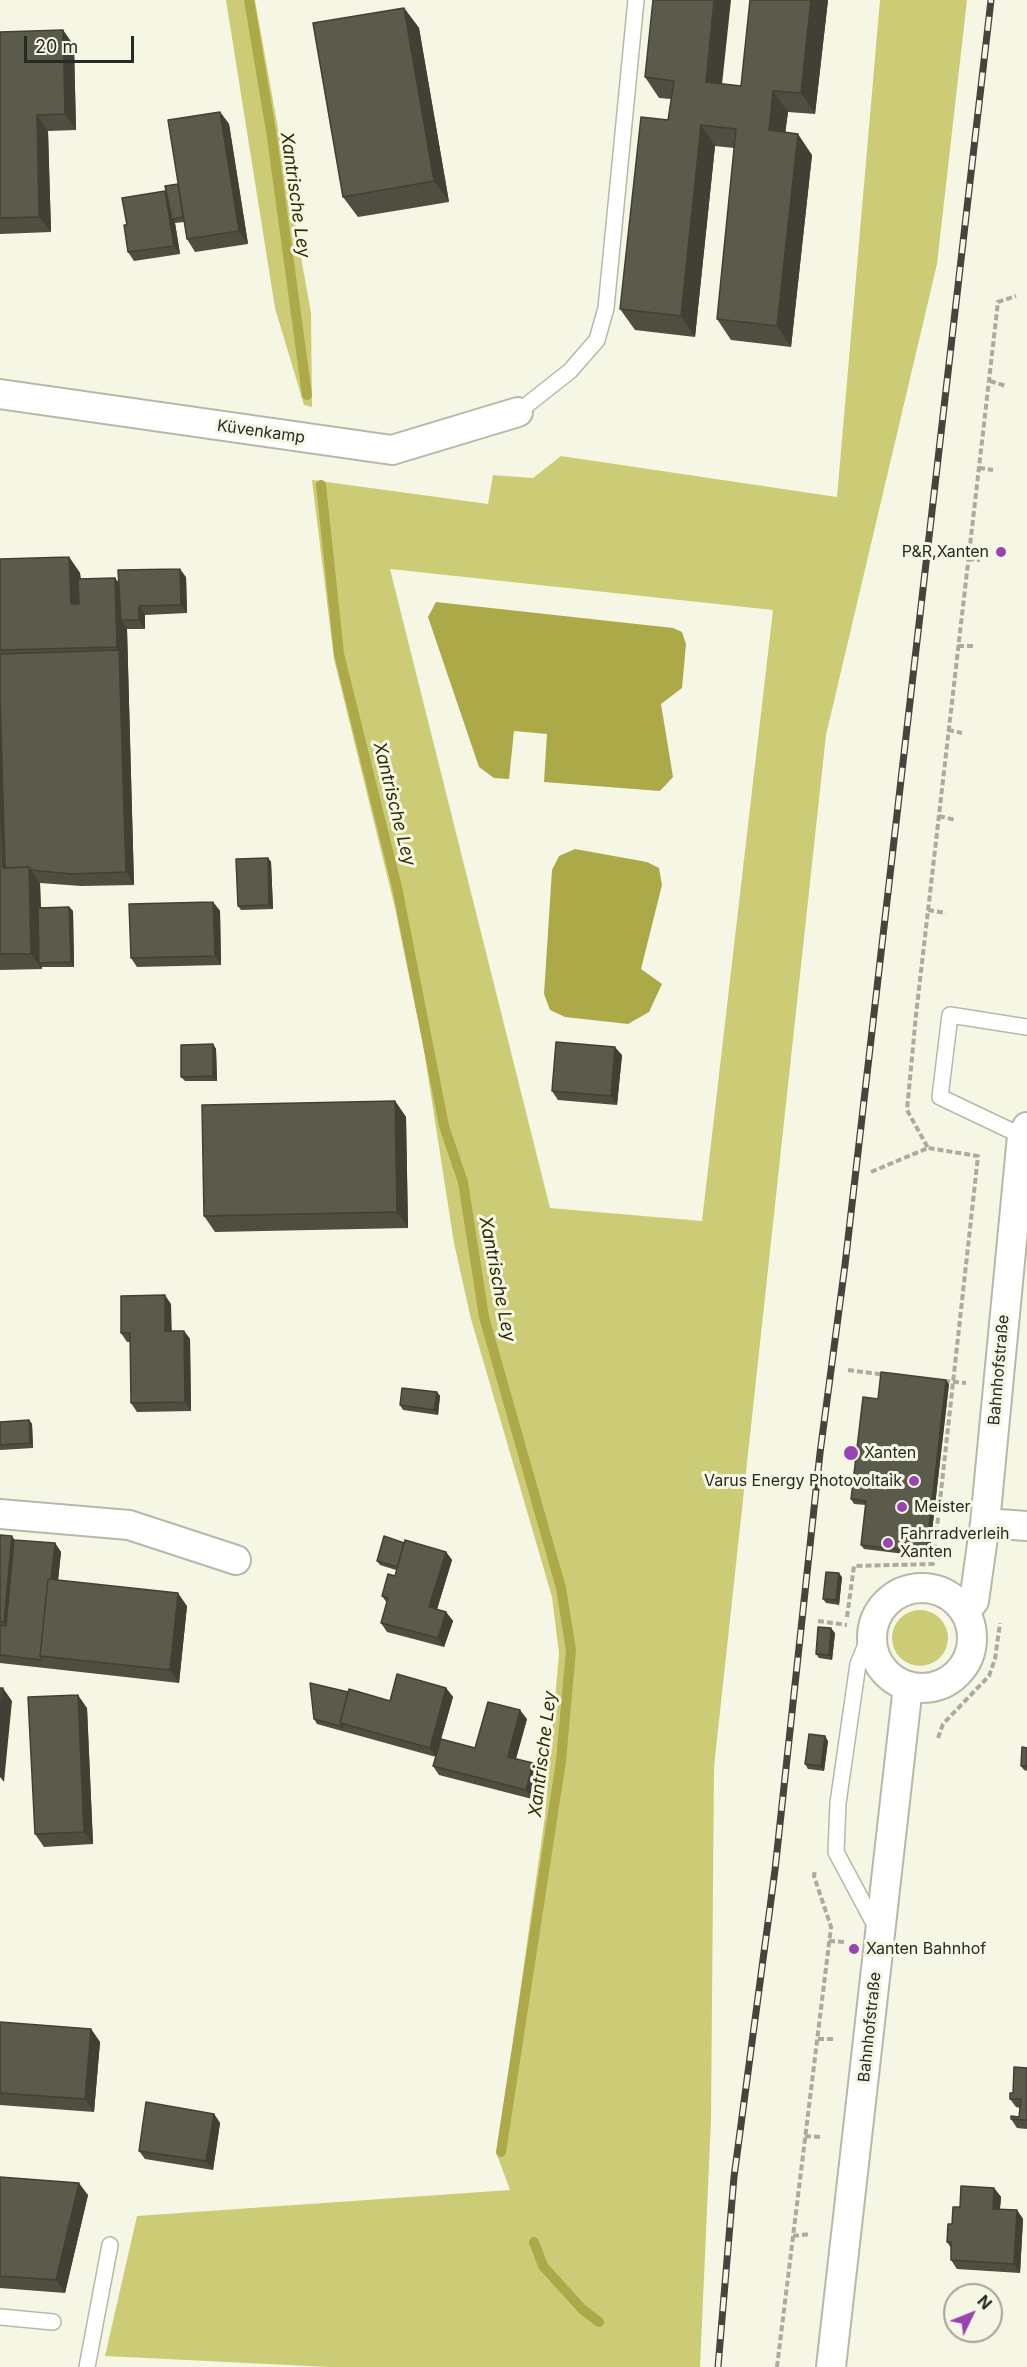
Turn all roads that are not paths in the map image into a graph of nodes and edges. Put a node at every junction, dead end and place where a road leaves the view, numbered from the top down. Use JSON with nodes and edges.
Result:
{"nodes":[{"id":1,"x":636,"y":0,"type":"edge"},
{"id":2,"x":0,"y":394,"type":"edge"},
{"id":3,"x":519,"y":412,"type":"joint"},
{"id":4,"x":1027,"y":1027,"type":"edge"},
{"id":5,"x":1025,"y":1131,"type":"edge"},
{"id":6,"x":0,"y":1514,"type":"edge"},
{"id":7,"x":985,"y":1523,"type":"junction"},
{"id":8,"x":1027,"y":1526,"type":"edge"},
{"id":9,"x":236,"y":1560,"type":"dead end"},
{"id":10,"x":965,"y":1611,"type":"junction"},
{"id":11,"x":873,"y":1628,"type":"junction"},
{"id":12,"x":908,"y":1686,"type":"junction"},
{"id":13,"x":880,"y":1935,"type":"junction"},
{"id":14,"x":110,"y":2245,"type":"dead end"},
{"id":15,"x":0,"y":2317,"type":"edge"},
{"id":16,"x":53,"y":2322,"type":"dead end"},
{"id":17,"x":87,"y":2367,"type":"edge"},
{"id":18,"x":831,"y":2367,"type":"edge"}],
"edges":[{"from":1,"to":3,"type":"lane"},
{"from":2,"to":3,"type":"street","name":"Küvenkamp"},
{"from":4,"to":5,"type":"lane"},
{"from":5,"to":7,"type":"street","name":"Bahnhofstraße"},
{"from":6,"to":9,"type":"street"},
{"from":7,"to":8,"type":"street"},
{"from":7,"to":10,"type":"street","name":"Bahnhofstraße"},
{"from":10,"to":11,"type":"street"},
{"from":10,"to":12,"type":"street"},
{"from":11,"to":12,"type":"street"},
{"from":11,"to":13,"type":"lane"},
{"from":12,"to":13,"type":"street","name":"Bahnhofstraße"},
{"from":13,"to":18,"type":"street","name":"Bahnhofstraße"},
{"from":14,"to":17,"type":"lane"},
{"from":15,"to":16,"type":"lane"}]}
